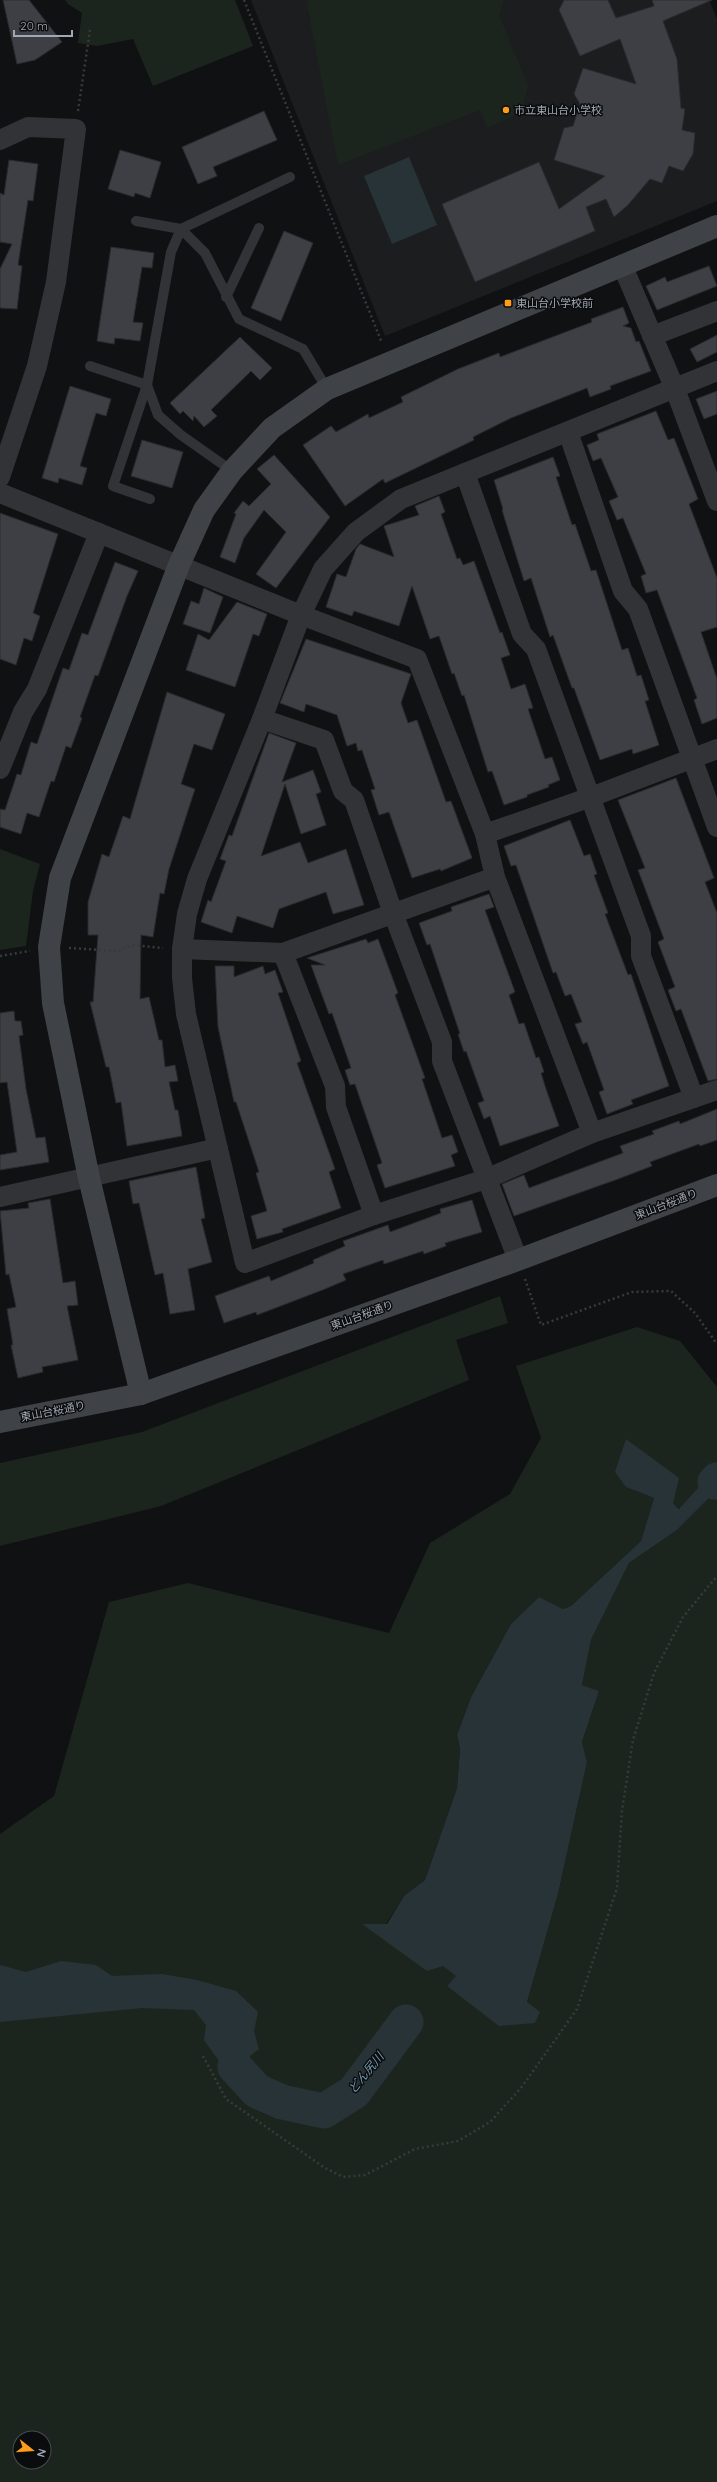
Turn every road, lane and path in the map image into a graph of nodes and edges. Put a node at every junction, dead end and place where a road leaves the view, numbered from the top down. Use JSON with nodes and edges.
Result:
{"nodes":[{"id":1,"x":244,"y":0,"type":"edge"},
{"id":2,"x":90,"y":30,"type":"dead end"},
{"id":3,"x":76,"y":129,"type":"junction"},
{"id":4,"x":0,"y":140,"type":"edge"},
{"id":5,"x":290,"y":177,"type":"dead end"},
{"id":6,"x":136,"y":221,"type":"dead end"},
{"id":7,"x":717,"y":226,"type":"edge"},
{"id":8,"x":259,"y":228,"type":"dead end"},
{"id":9,"x":181,"y":229,"type":"junction"},
{"id":10,"x":623,"y":267,"type":"junction"},
{"id":11,"x":226,"y":297,"type":"junction"},
{"id":12,"x":717,"y":311,"type":"edge"},
{"id":13,"x":652,"y":336,"type":"junction"},
{"id":14,"x":382,"y":343,"type":"dead end"},
{"id":15,"x":90,"y":366,"type":"dead end"},
{"id":16,"x":717,"y":371,"type":"edge"},
{"id":17,"x":147,"y":385,"type":"junction"},
{"id":18,"x":327,"y":389,"type":"junction"},
{"id":19,"x":675,"y":389,"type":"junction"},
{"id":20,"x":568,"y":432,"type":"junction"},
{"id":21,"x":232,"y":472,"type":"junction"},
{"id":22,"x":465,"y":473,"type":"junction"},
{"id":23,"x":0,"y":477,"type":"edge"},
{"id":24,"x":0,"y":493,"type":"edge"},
{"id":25,"x":150,"y":498,"type":"dead end"},
{"id":26,"x":717,"y":501,"type":"edge"},
{"id":27,"x":99,"y":533,"type":"junction"},
{"id":28,"x":179,"y":565,"type":"junction"},
{"id":29,"x":301,"y":615,"type":"junction"},
{"id":30,"x":262,"y":718,"type":"junction"},
{"id":31,"x":717,"y":749,"type":"edge"},
{"id":32,"x":691,"y":759,"type":"junction"},
{"id":33,"x":0,"y":769,"type":"edge"},
{"id":34,"x":591,"y":797,"type":"junction"},
{"id":35,"x":717,"y":827,"type":"edge"},
{"id":36,"x":485,"y":834,"type":"junction"},
{"id":37,"x":495,"y":877,"type":"junction"},
{"id":38,"x":393,"y":914,"type":"junction"},
{"id":39,"x":69,"y":948,"type":"dead end"},
{"id":40,"x":182,"y":949,"type":"junction"},
{"id":41,"x":30,"y":951,"type":"dead end"},
{"id":42,"x":284,"y":953,"type":"junction"},
{"id":43,"x":0,"y":956,"type":"edge"},
{"id":44,"x":717,"y":1090,"type":"edge"},
{"id":45,"x":694,"y":1098,"type":"junction"},
{"id":46,"x":592,"y":1133,"type":"junction"},
{"id":47,"x":218,"y":1148,"type":"junction"},
{"id":48,"x":89,"y":1178,"type":"junction"},
{"id":49,"x":486,"y":1178,"type":"junction"},
{"id":50,"x":717,"y":1185,"type":"edge"},
{"id":51,"x":0,"y":1197,"type":"edge"},
{"id":52,"x":374,"y":1215,"type":"junction"},
{"id":53,"x":518,"y":1260,"type":"junction"},
{"id":54,"x":717,"y":1344,"type":"edge"},
{"id":55,"x":141,"y":1394,"type":"junction"},
{"id":56,"x":0,"y":1422,"type":"edge"},
{"id":57,"x":717,"y":1576,"type":"edge"},
{"id":58,"x":203,"y":2056,"type":"dead end"}],
"edges":[{"from":1,"to":14,"type":"path"},
{"from":2,"to":3,"type":"path"},
{"from":3,"to":4,"type":"street"},
{"from":3,"to":23,"type":"street"},
{"from":5,"to":9,"type":"lane"},
{"from":6,"to":9,"type":"lane"},
{"from":7,"to":10,"type":"street"},
{"from":8,"to":11,"type":"lane"},
{"from":9,"to":11,"type":"lane"},
{"from":9,"to":17,"type":"lane"},
{"from":10,"to":13,"type":"street"},
{"from":10,"to":18,"type":"street"},
{"from":11,"to":18,"type":"lane"},
{"from":12,"to":13,"type":"street"},
{"from":13,"to":19,"type":"street"},
{"from":15,"to":17,"type":"lane"},
{"from":16,"to":19,"type":"street"},
{"from":17,"to":21,"type":"lane"},
{"from":17,"to":25,"type":"lane"},
{"from":18,"to":21,"type":"street"},
{"from":19,"to":20,"type":"street"},
{"from":19,"to":26,"type":"street"},
{"from":20,"to":22,"type":"street"},
{"from":20,"to":32,"type":"street"},
{"from":21,"to":28,"type":"street"},
{"from":22,"to":29,"type":"street"},
{"from":22,"to":34,"type":"street"},
{"from":24,"to":27,"type":"street"},
{"from":27,"to":28,"type":"street"},
{"from":27,"to":33,"type":"street"},
{"from":28,"to":29,"type":"street"},
{"from":28,"to":48,"type":"street"},
{"from":29,"to":30,"type":"street"},
{"from":29,"to":36,"type":"street"},
{"from":30,"to":38,"type":"street"},
{"from":30,"to":40,"type":"street"},
{"from":31,"to":32,"type":"street"},
{"from":32,"to":34,"type":"street"},
{"from":32,"to":35,"type":"street"},
{"from":34,"to":36,"type":"street"},
{"from":34,"to":45,"type":"street"},
{"from":36,"to":37,"type":"street"},
{"from":37,"to":38,"type":"street"},
{"from":37,"to":46,"type":"street"},
{"from":38,"to":42,"type":"street"},
{"from":38,"to":49,"type":"street"},
{"from":39,"to":40,"type":"path"},
{"from":40,"to":42,"type":"street"},
{"from":40,"to":47,"type":"street"},
{"from":41,"to":43,"type":"path"},
{"from":42,"to":52,"type":"street"},
{"from":44,"to":45,"type":"street"},
{"from":45,"to":46,"type":"street"},
{"from":46,"to":49,"type":"street"},
{"from":47,"to":48,"type":"street"},
{"from":47,"to":52,"type":"street"},
{"from":48,"to":51,"type":"street"},
{"from":48,"to":55,"type":"street"},
{"from":49,"to":52,"type":"street"},
{"from":49,"to":53,"type":"street"},
{"from":50,"to":53,"type":"street","name":"東山台桜通り"},
{"from":53,"to":54,"type":"path"},
{"from":53,"to":55,"type":"street","name":"東山台桜通り"},
{"from":55,"to":56,"type":"street","name":"東山台桜通り"},
{"from":57,"to":58,"type":"path"}]}
